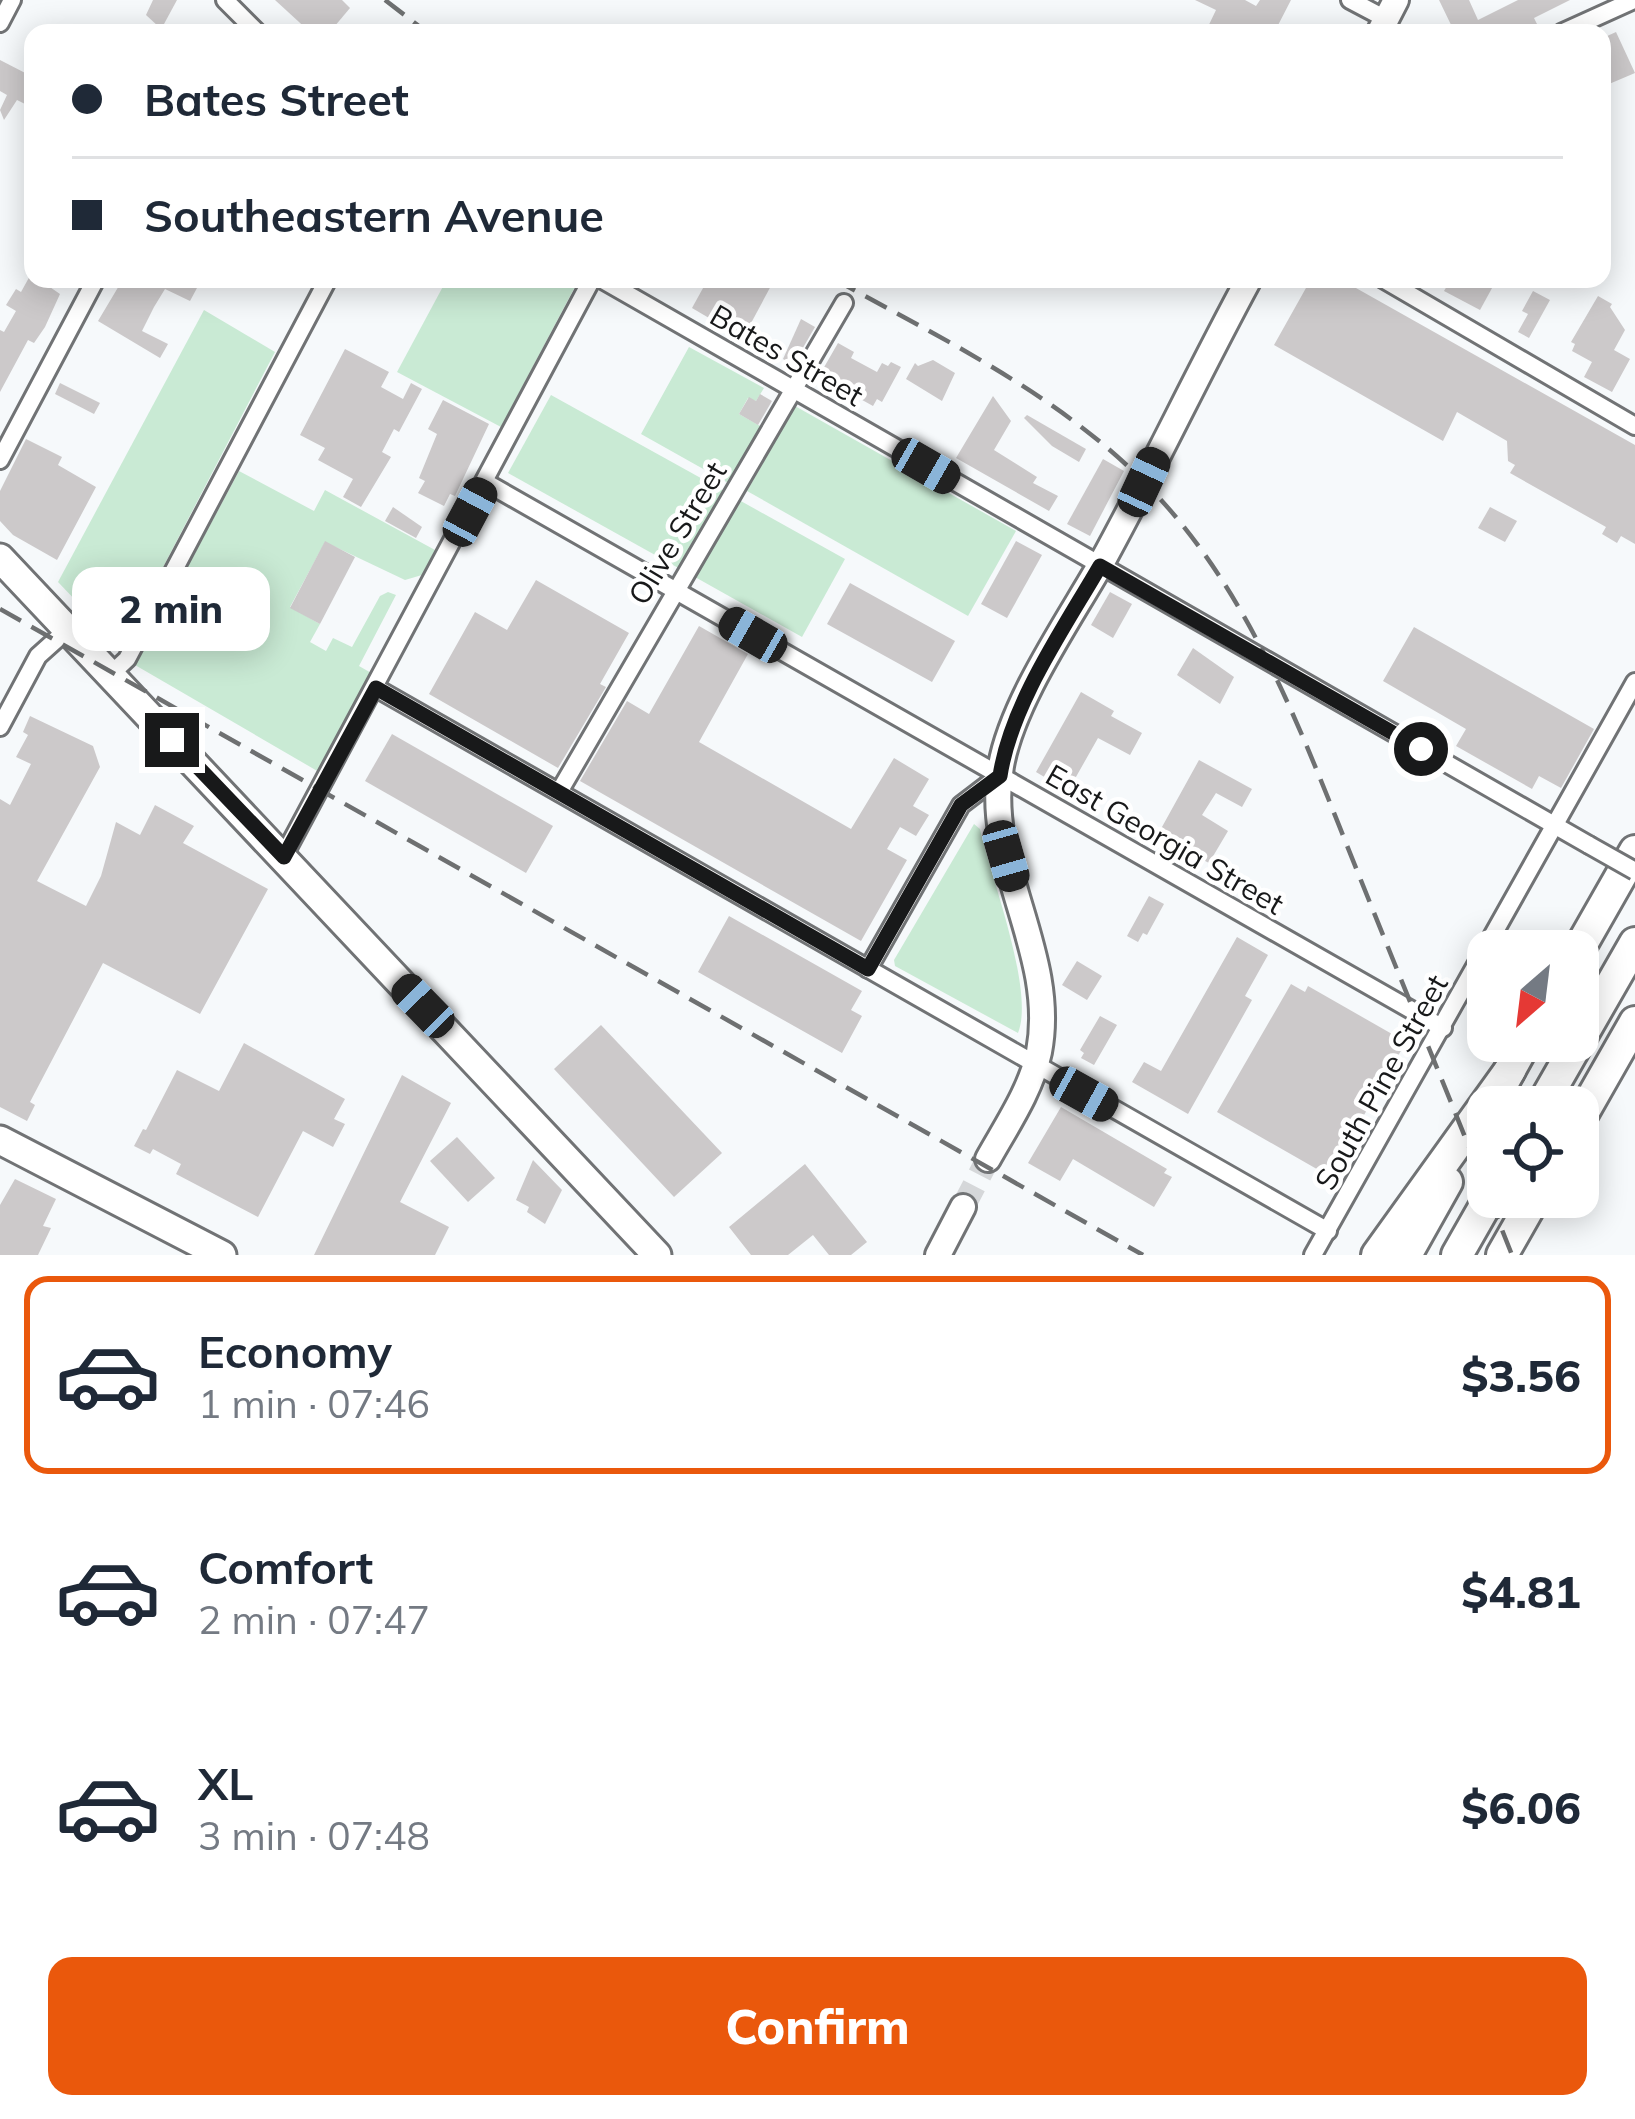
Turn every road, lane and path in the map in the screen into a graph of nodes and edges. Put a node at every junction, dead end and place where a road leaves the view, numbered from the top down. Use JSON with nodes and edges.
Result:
{"nodes":[{"id":1,"x":12,"y":0,"type":"edge"},
{"id":2,"x":1350,"y":0,"type":"edge"},
{"id":3,"x":1634,"y":0,"type":"edge"},
{"id":4,"x":1387,"y":17,"type":"edge"},
{"id":5,"x":0,"y":23,"type":"edge"},
{"id":6,"x":1581,"y":24,"type":"edge"},
{"id":7,"x":91,"y":288,"type":"edge"},
{"id":8,"x":323,"y":288,"type":"edge"},
{"id":9,"x":591,"y":288,"type":"edge"},
{"id":10,"x":612,"y":288,"type":"edge"},
{"id":11,"x":1244,"y":288,"type":"edge"},
{"id":12,"x":1398,"y":288,"type":"edge"},
{"id":13,"x":844,"y":303,"type":"dead end"},
{"id":14,"x":793,"y":390,"type":"junction"},
{"id":15,"x":1635,"y":426,"type":"edge"},
{"id":16,"x":0,"y":460,"type":"edge"},
{"id":17,"x":485,"y":482,"type":"junction"},
{"id":18,"x":0,"y":558,"type":"edge"},
{"id":19,"x":1100,"y":566,"type":"junction"},
{"id":20,"x":676,"y":591,"type":"junction"},
{"id":21,"x":68,"y":630,"type":"junction"},
{"id":22,"x":110,"y":675,"type":"junction"},
{"id":23,"x":1635,"y":682,"type":"edge"},
{"id":24,"x":376,"y":688,"type":"junction"},
{"id":25,"x":0,"y":727,"type":"edge"},
{"id":26,"x":1000,"y":776,"type":"junction"},
{"id":27,"x":559,"y":792,"type":"junction"},
{"id":28,"x":1557,"y":826,"type":"junction"},
{"id":29,"x":1635,"y":850,"type":"edge"},
{"id":30,"x":284,"y":857,"type":"junction"},
{"id":31,"x":1635,"y":871,"type":"edge"},
{"id":32,"x":1590,"y":930,"type":"edge"},
{"id":33,"x":1635,"y":943,"type":"edge"},
{"id":34,"x":868,"y":969,"type":"junction"},
{"id":35,"x":1635,"y":1022,"type":"edge"},
{"id":36,"x":1443,"y":1028,"type":"junction"},
{"id":37,"x":1514,"y":1062,"type":"edge"},
{"id":38,"x":1035,"y":1066,"type":"junction"},
{"id":39,"x":1510,"y":1070,"type":"junction"},
{"id":40,"x":1501,"y":1086,"type":"edge"},
{"id":41,"x":1553,"y":1086,"type":"edge"},
{"id":42,"x":1599,"y":1086,"type":"edge"},
{"id":43,"x":0,"y":1140,"type":"edge"},
{"id":44,"x":1467,"y":1146,"type":"edge"},
{"id":45,"x":988,"y":1159,"type":"tunnel mouth"},
{"id":46,"x":963,"y":1207,"type":"tunnel mouth"},
{"id":47,"x":1478,"y":1218,"type":"edge"},
{"id":48,"x":1523,"y":1218,"type":"edge"},
{"id":49,"x":1328,"y":1231,"type":"junction"},
{"id":50,"x":222,"y":1255,"type":"edge"},
{"id":51,"x":657,"y":1255,"type":"edge"},
{"id":52,"x":938,"y":1255,"type":"edge"},
{"id":53,"x":1313,"y":1255,"type":"edge"},
{"id":54,"x":1377,"y":1255,"type":"edge"},
{"id":55,"x":1406,"y":1255,"type":"edge"},
{"id":56,"x":1457,"y":1255,"type":"edge"},
{"id":57,"x":1502,"y":1255,"type":"edge"}],
"edges":[{"from":1,"to":5,"type":"street"},
{"from":2,"to":4,"type":"street"},
{"from":3,"to":6,"type":"street"},
{"from":7,"to":16,"type":"street"},
{"from":8,"to":22,"type":"street"},
{"from":9,"to":17,"type":"street"},
{"from":10,"to":14,"type":"street","name":"Bates Street"},
{"from":11,"to":19,"type":"main road"},
{"from":12,"to":15,"type":"street"},
{"from":13,"to":14,"type":"street","name":"Olive Street"},
{"from":14,"to":19,"type":"street","name":"Bates Street"},
{"from":14,"to":20,"type":"street","name":"Olive Street"},
{"from":17,"to":20,"type":"street","name":"East Georgia Street"},
{"from":17,"to":24,"type":"street"},
{"from":18,"to":21,"type":"main road"},
{"from":19,"to":26,"type":"main road"},
{"from":19,"to":28,"type":"street","name":"Bates Street"},
{"from":20,"to":26,"type":"street","name":"East Georgia Street"},
{"from":20,"to":27,"type":"street","name":"Olive Street"},
{"from":21,"to":22,"type":"main road"},
{"from":21,"to":25,"type":"street"},
{"from":22,"to":30,"type":"main road"},
{"from":23,"to":28,"type":"street","name":"South Pine Street"},
{"from":24,"to":27,"type":"street"},
{"from":24,"to":30,"type":"street"},
{"from":26,"to":34,"type":"street"},
{"from":26,"to":36,"type":"street","name":"East Georgia Street"},
{"from":26,"to":38,"type":"main road"},
{"from":27,"to":34,"type":"street"},
{"from":28,"to":31,"type":"street","name":"Bates Street","bridge":true},
{"from":28,"to":36,"type":"street","name":"South Pine Street"},
{"from":29,"to":32,"type":"highway"},
{"from":30,"to":51,"type":"main road"},
{"from":33,"to":41,"type":"highway"},
{"from":34,"to":38,"type":"street"},
{"from":35,"to":42,"type":"highway"},
{"from":36,"to":49,"type":"street","name":"South Pine Street"},
{"from":37,"to":39,"type":"highway"},
{"from":38,"to":45,"type":"main road"},
{"from":38,"to":49,"type":"street"},
{"from":39,"to":40,"type":"highway"},
{"from":39,"to":54,"type":"highway"},
{"from":43,"to":50,"type":"main road"},
{"from":44,"to":55,"type":"highway"},
{"from":46,"to":52,"type":"main road"},
{"from":47,"to":56,"type":"highway"},
{"from":48,"to":57,"type":"highway"},
{"from":49,"to":53,"type":"street","name":"South Pine Street"}]}
